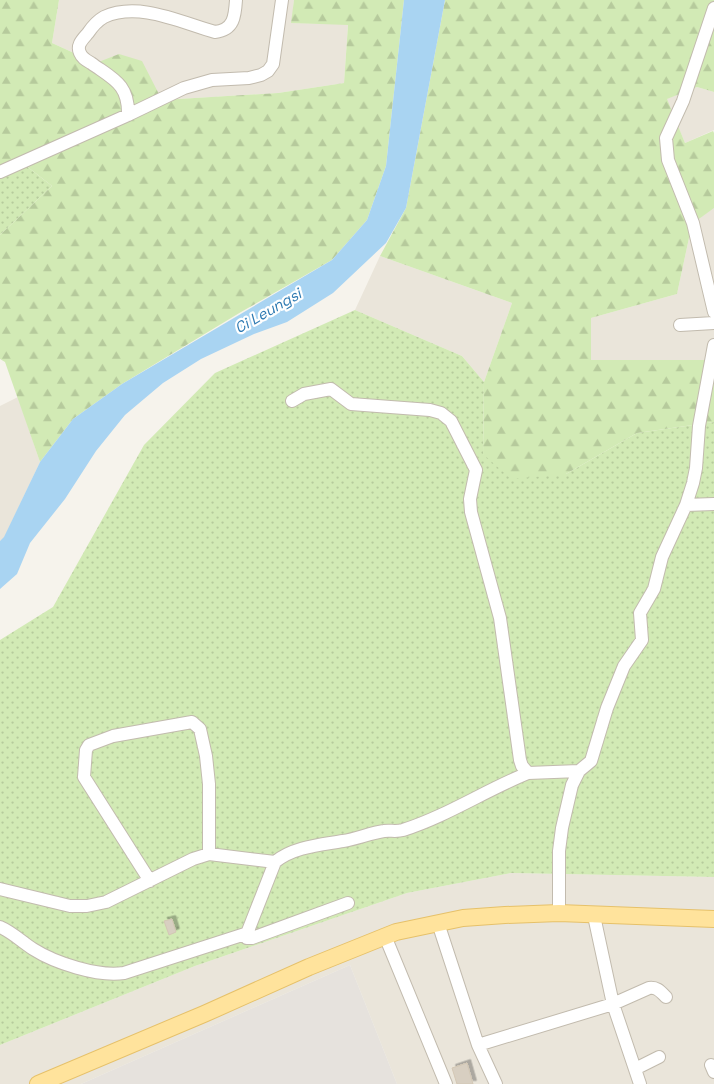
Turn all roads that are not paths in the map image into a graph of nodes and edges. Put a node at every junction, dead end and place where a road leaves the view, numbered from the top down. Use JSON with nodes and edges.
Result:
{"nodes":[{"id":1,"x":236,"y":0,"type":"edge"},
{"id":2,"x":282,"y":0,"type":"edge"},
{"id":3,"x":714,"y":8,"type":"edge"},
{"id":4,"x":128,"y":115,"type":"junction"},
{"id":5,"x":0,"y":172,"type":"edge"},
{"id":6,"x":714,"y":312,"type":"edge"},
{"id":7,"x":714,"y":323,"type":"edge"},
{"id":8,"x":680,"y":324,"type":"dead end"},
{"id":9,"x":714,"y":345,"type":"edge"},
{"id":10,"x":292,"y":401,"type":"dead end"},
{"id":11,"x":686,"y":504,"type":"junction"},
{"id":12,"x":714,"y":504,"type":"edge"},
{"id":13,"x":579,"y":772,"type":"junction"},
{"id":14,"x":528,"y":773,"type":"junction"},
{"id":15,"x":209,"y":854,"type":"junction"},
{"id":16,"x":275,"y":862,"type":"junction"},
{"id":17,"x":150,"y":881,"type":"junction"},
{"id":18,"x":0,"y":889,"type":"edge"},
{"id":19,"x":348,"y":903,"type":"dead end"},
{"id":20,"x":559,"y":913,"type":"junction"},
{"id":21,"x":594,"y":916,"type":"junction"},
{"id":22,"x":714,"y":919,"type":"edge"},
{"id":23,"x":438,"y":923,"type":"junction"},
{"id":24,"x":0,"y":927,"type":"edge"},
{"id":25,"x":245,"y":934,"type":"junction"},
{"id":26,"x":385,"y":936,"type":"junction"},
{"id":27,"x":666,"y":998,"type":"dead end"},
{"id":28,"x":613,"y":1004,"type":"junction"},
{"id":29,"x":478,"y":1045,"type":"junction"},
{"id":30,"x":659,"y":1057,"type":"dead end"},
{"id":31,"x":635,"y":1069,"type":"junction"},
{"id":32,"x":38,"y":1084,"type":"edge"},
{"id":33,"x":446,"y":1084,"type":"edge"},
{"id":34,"x":496,"y":1084,"type":"edge"},
{"id":35,"x":640,"y":1084,"type":"edge"}],
"edges":[{"from":1,"to":4,"type":"street"},
{"from":2,"to":4,"type":"street"},
{"from":3,"to":6,"type":"street"},
{"from":4,"to":5,"type":"street"},
{"from":7,"to":8,"type":"street"},
{"from":9,"to":11,"type":"street"},
{"from":10,"to":14,"type":"street"},
{"from":11,"to":12,"type":"street"},
{"from":11,"to":13,"type":"street"},
{"from":13,"to":14,"type":"street"},
{"from":13,"to":20,"type":"street"},
{"from":14,"to":16,"type":"street"},
{"from":15,"to":16,"type":"street"},
{"from":15,"to":17,"type":"street"},
{"from":15,"to":17,"type":"street"},
{"from":16,"to":25,"type":"street"},
{"from":17,"to":18,"type":"street"},
{"from":19,"to":25,"type":"street"},
{"from":20,"to":21,"type":"main road"},
{"from":20,"to":23,"type":"main road"},
{"from":21,"to":22,"type":"main road"},
{"from":21,"to":28,"type":"street"},
{"from":23,"to":26,"type":"main road"},
{"from":23,"to":29,"type":"street"},
{"from":24,"to":25,"type":"street"},
{"from":26,"to":32,"type":"main road"},
{"from":26,"to":33,"type":"street"},
{"from":27,"to":28,"type":"street"},
{"from":28,"to":29,"type":"street"},
{"from":28,"to":31,"type":"street"},
{"from":29,"to":34,"type":"street"},
{"from":30,"to":31,"type":"street"},
{"from":31,"to":35,"type":"street"}]}
